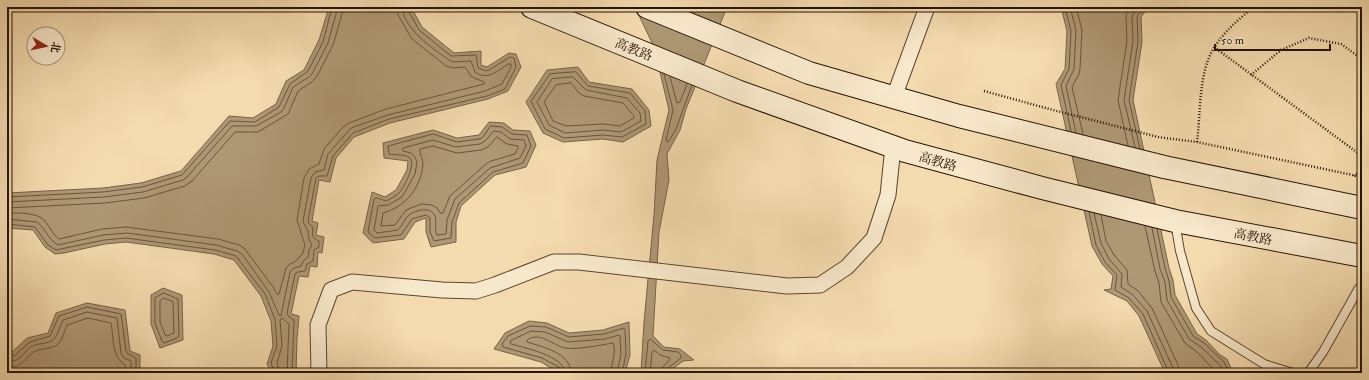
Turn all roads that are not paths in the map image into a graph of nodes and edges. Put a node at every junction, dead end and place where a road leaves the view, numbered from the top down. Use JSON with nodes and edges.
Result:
{"nodes":[{"id":1,"x":532,"y":7,"type":"edge"},
{"id":2,"x":647,"y":7,"type":"edge"},
{"id":3,"x":927,"y":7,"type":"edge"},
{"id":4,"x":894,"y":98,"type":"junction"},
{"id":5,"x":893,"y":147,"type":"junction"},
{"id":6,"x":1362,"y":208,"type":"edge"},
{"id":7,"x":1175,"y":221,"type":"junction"},
{"id":8,"x":1362,"y":256,"type":"edge"},
{"id":9,"x":1359,"y":288,"type":"dead end"},
{"id":10,"x":319,"y":373,"type":"edge"},
{"id":11,"x":1293,"y":373,"type":"edge"},
{"id":12,"x":1308,"y":373,"type":"edge"}],
"edges":[{"from":1,"to":5,"type":"main road","name":"高教路"},
{"from":2,"to":4,"type":"main road"},
{"from":3,"to":4,"type":"street"},
{"from":4,"to":6,"type":"main road"},
{"from":5,"to":7,"type":"main road","name":"高教路"},
{"from":5,"to":10,"type":"street"},
{"from":7,"to":8,"type":"main road","name":"高教路"},
{"from":7,"to":11,"type":"lane"},
{"from":9,"to":12,"type":"lane"}]}
